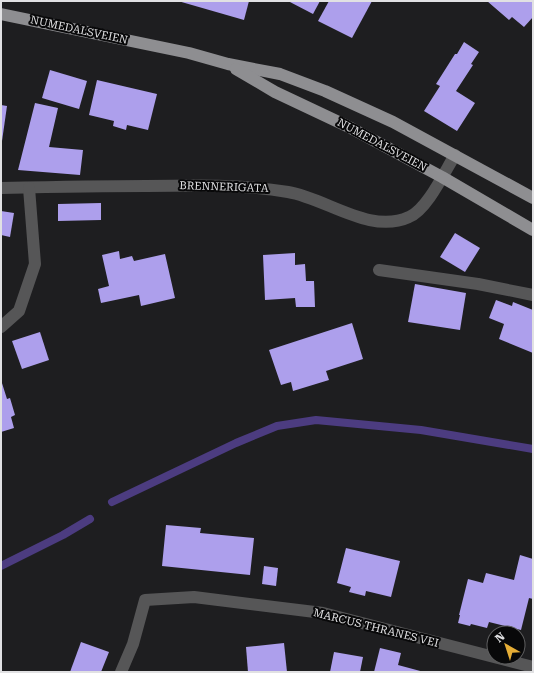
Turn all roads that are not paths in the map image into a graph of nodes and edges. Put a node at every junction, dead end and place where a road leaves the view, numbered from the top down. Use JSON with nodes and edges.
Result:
{"nodes":[{"id":1,"x":1,"y":14,"type":"edge"},
{"id":2,"x":228,"y":64,"type":"junction"},
{"id":3,"x":456,"y":155,"type":"junction"},
{"id":4,"x":442,"y":177,"type":"junction"},
{"id":5,"x":1,"y":188,"type":"edge"},
{"id":6,"x":29,"y":188,"type":"junction"},
{"id":7,"x":533,"y":198,"type":"edge"},
{"id":8,"x":533,"y":230,"type":"edge"},
{"id":9,"x":378,"y":270,"type":"dead end"},
{"id":10,"x":533,"y":295,"type":"edge"},
{"id":11,"x":1,"y":327,"type":"edge"},
{"id":12,"x":533,"y":668,"type":"edge"},
{"id":13,"x":122,"y":672,"type":"edge"}],
"edges":[{"from":1,"to":2,"type":"main road","name":"NUMEDALSVEIEN"},
{"from":2,"to":3,"type":"main road","name":"NUMEDALSVEIEN"},
{"from":2,"to":4,"type":"main road","name":"NUMEDALSVEIEN"},
{"from":3,"to":4,"type":"street","name":"BRENNERIGATA"},
{"from":3,"to":7,"type":"main road","name":"NUMEDALSVEIEN"},
{"from":4,"to":6,"type":"street","name":"BRENNERIGATA"},
{"from":4,"to":8,"type":"main road","name":"NUMEDALSVEIEN"},
{"from":5,"to":6,"type":"street","name":"BRENNERIGATA"},
{"from":6,"to":11,"type":"street"},
{"from":9,"to":10,"type":"street"},
{"from":12,"to":13,"type":"street","name":"MARCUS THRANES VEI"}]}
